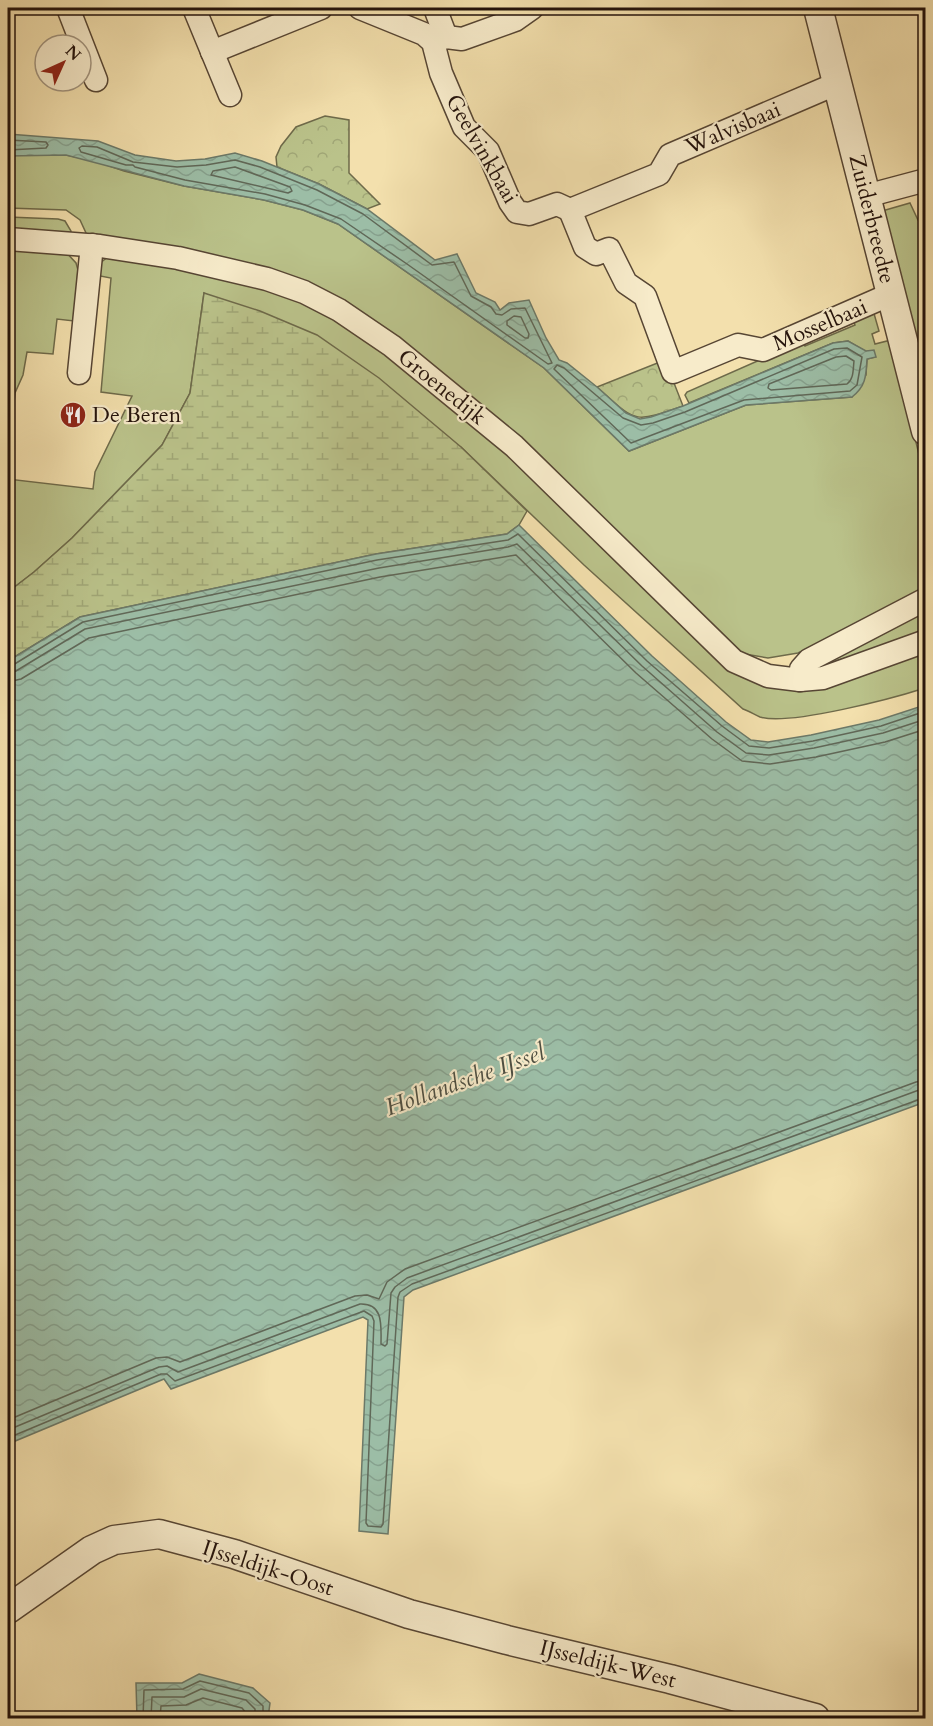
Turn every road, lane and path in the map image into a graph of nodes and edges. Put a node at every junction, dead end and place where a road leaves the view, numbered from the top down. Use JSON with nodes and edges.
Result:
{"nodes":[{"id":1,"x":68,"y":8,"type":"edge"},
{"id":2,"x":194,"y":8,"type":"edge"},
{"id":3,"x":321,"y":8,"type":"edge"},
{"id":4,"x":360,"y":8,"type":"edge"},
{"id":5,"x":435,"y":8,"type":"edge"},
{"id":6,"x":532,"y":8,"type":"edge"},
{"id":7,"x":818,"y":8,"type":"edge"},
{"id":8,"x":440,"y":39,"type":"junction"},
{"id":9,"x":212,"y":52,"type":"junction"},
{"id":10,"x":96,"y":80,"type":"dead end"},
{"id":11,"x":838,"y":83,"type":"junction"},
{"id":12,"x":230,"y":95,"type":"dead end"},
{"id":13,"x":926,"y":180,"type":"edge"},
{"id":14,"x":866,"y":196,"type":"junction"},
{"id":15,"x":570,"y":210,"type":"junction"},
{"id":16,"x":8,"y":239,"type":"edge"},
{"id":17,"x":92,"y":245,"type":"junction"},
{"id":18,"x":891,"y":294,"type":"junction"},
{"id":19,"x":78,"y":373,"type":"dead end"},
{"id":20,"x":926,"y":431,"type":"edge"},
{"id":21,"x":926,"y":599,"type":"edge"},
{"id":22,"x":926,"y":641,"type":"edge"},
{"id":23,"x":800,"y":680,"type":"junction"},
{"id":24,"x":8,"y":1608,"type":"edge"},
{"id":25,"x":402,"y":1611,"type":"joint"},
{"id":26,"x":815,"y":1719,"type":"edge"}],
"edges":[{"from":1,"to":10,"type":"street"},
{"from":2,"to":9,"type":"street"},
{"from":3,"to":9,"type":"street"},
{"from":4,"to":8,"type":"street"},
{"from":5,"to":8,"type":"street","name":"Geelvinkbaai"},
{"from":6,"to":8,"type":"street"},
{"from":7,"to":11,"type":"street","name":"Zuiderbreedte"},
{"from":8,"to":15,"type":"street","name":"Geelvinkbaai"},
{"from":9,"to":12,"type":"street"},
{"from":11,"to":14,"type":"street","name":"Zuiderbreedte"},
{"from":11,"to":15,"type":"street","name":"Walvisbaai"},
{"from":13,"to":14,"type":"street"},
{"from":14,"to":18,"type":"street","name":"Zuiderbreedte"},
{"from":15,"to":18,"type":"street","name":"Mosselbaai"},
{"from":16,"to":17,"type":"street","name":"Groenedijk"},
{"from":17,"to":19,"type":"street"},
{"from":17,"to":23,"type":"street","name":"Groenedijk"},
{"from":18,"to":20,"type":"street","name":"Zuiderbreedte"},
{"from":21,"to":23,"type":"street"},
{"from":22,"to":23,"type":"street","name":"Groenedijk"},
{"from":24,"to":25,"type":"street","name":"IJsseldijk-Oost"},
{"from":25,"to":26,"type":"street","name":"IJsseldijk-West"}]}
